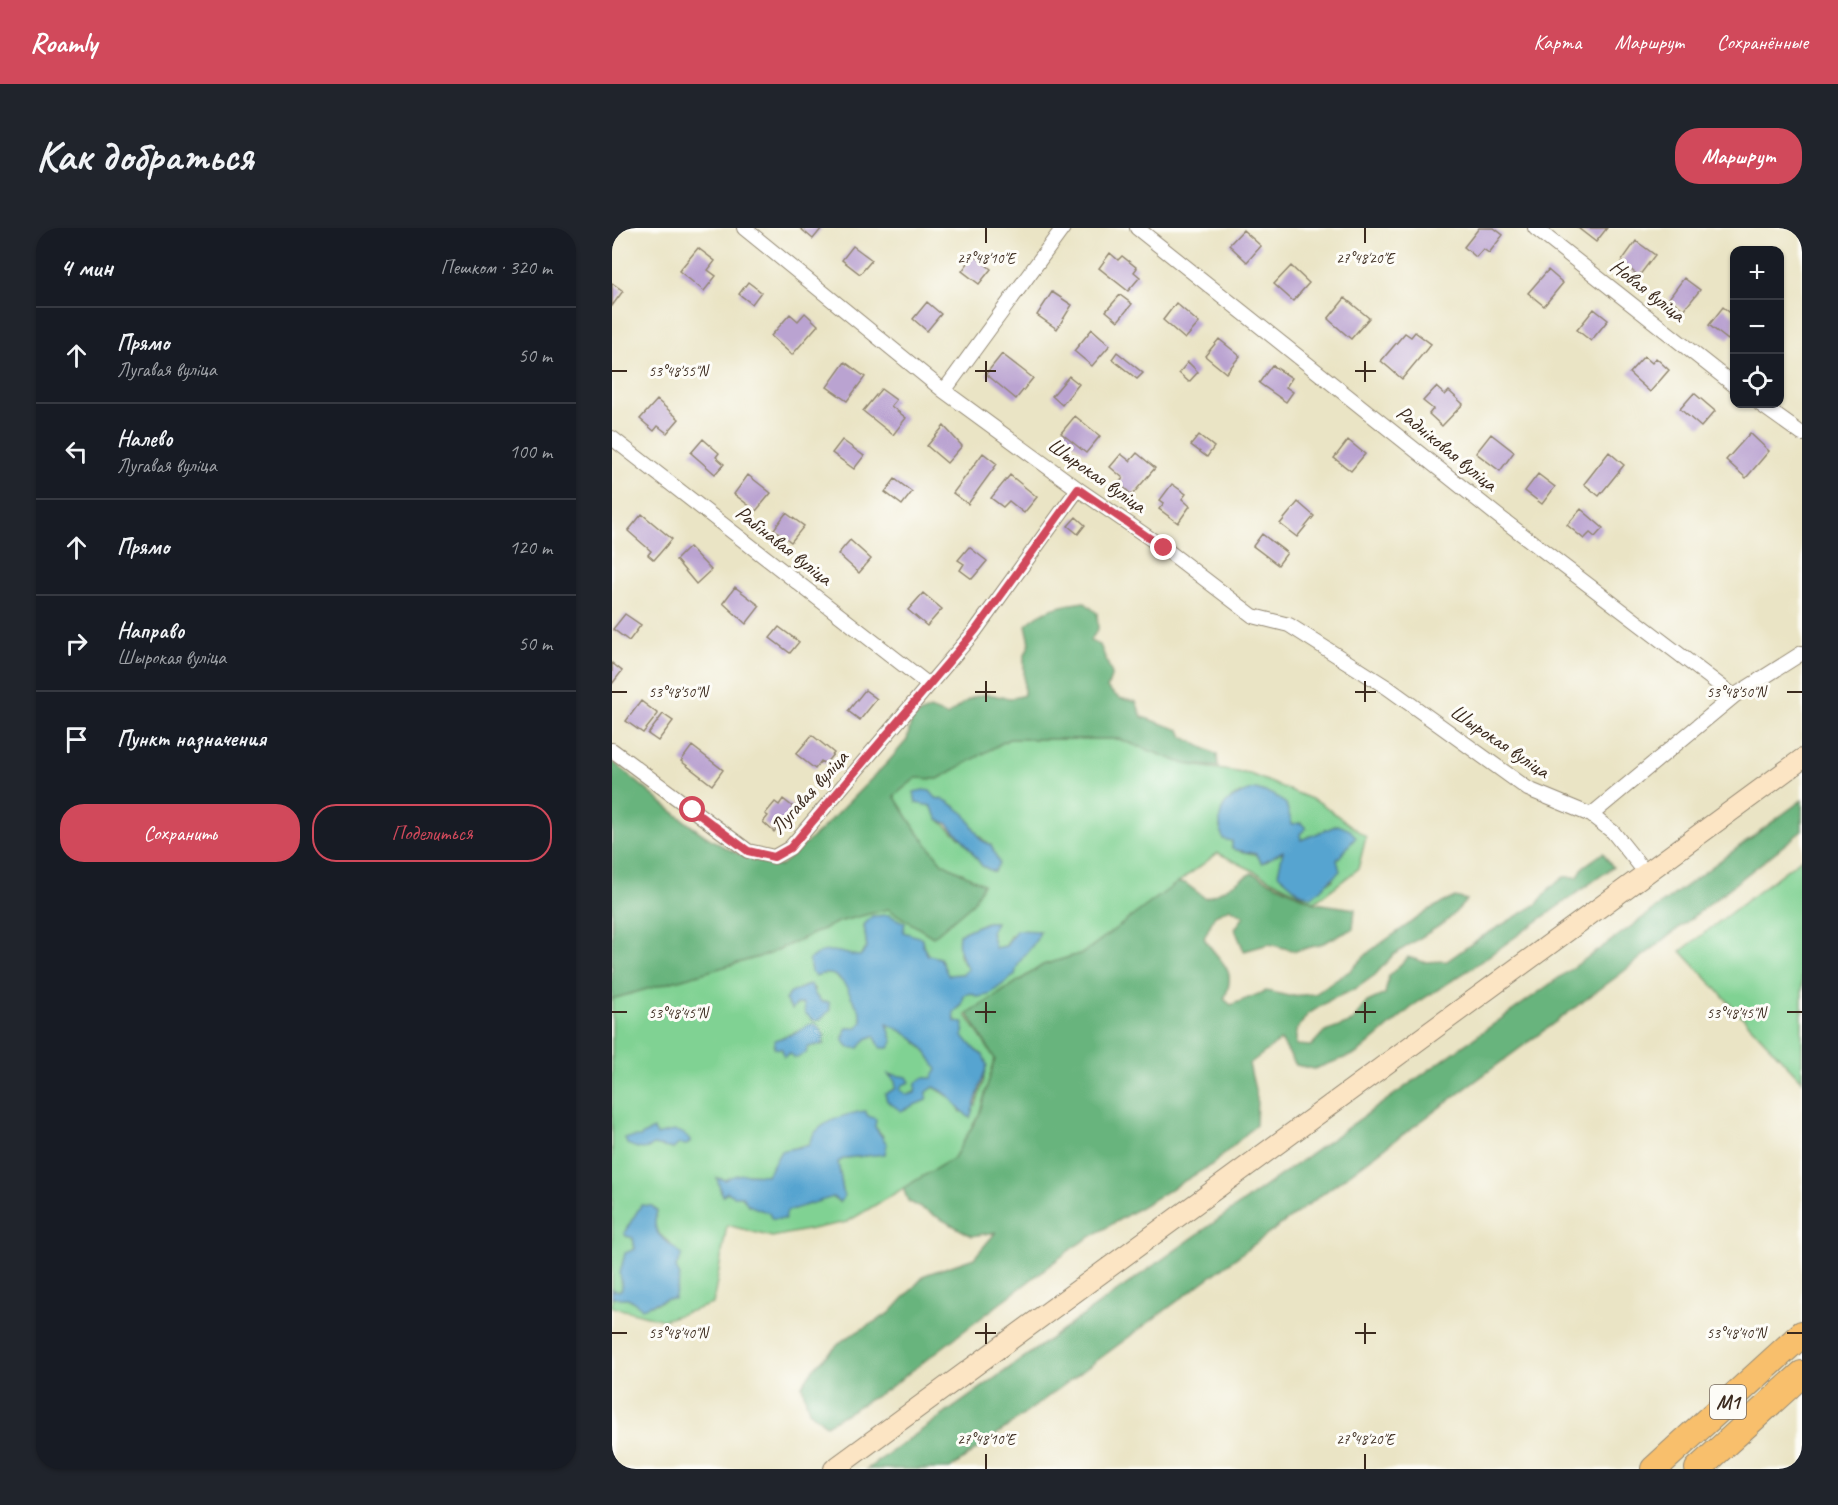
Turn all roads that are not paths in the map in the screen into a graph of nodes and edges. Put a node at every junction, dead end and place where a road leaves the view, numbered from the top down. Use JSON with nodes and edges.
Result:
{"nodes":[{"id":1,"x":744,"y":228,"type":"edge"},
{"id":2,"x":1063,"y":228,"type":"edge"},
{"id":3,"x":1137,"y":228,"type":"edge"},
{"id":4,"x":1535,"y":228,"type":"edge"},
{"id":5,"x":1730,"y":382,"type":"edge"},
{"id":6,"x":944,"y":391,"type":"junction"},
{"id":7,"x":1766,"y":408,"type":"edge"},
{"id":8,"x":1802,"y":434,"type":"edge"},
{"id":9,"x":612,"y":438,"type":"edge"},
{"id":10,"x":1078,"y":489,"type":"junction"},
{"id":11,"x":1802,"y":653,"type":"edge"},
{"id":12,"x":929,"y":685,"type":"junction"},
{"id":13,"x":1734,"y":696,"type":"junction"},
{"id":14,"x":612,"y":750,"type":"edge"},
{"id":15,"x":1802,"y":759,"type":"edge"},
{"id":16,"x":1591,"y":815,"type":"junction"},
{"id":17,"x":1646,"y":873,"type":"junction"},
{"id":18,"x":1802,"y":1334,"type":"edge"},
{"id":19,"x":1802,"y":1374,"type":"edge"},
{"id":20,"x":834,"y":1469,"type":"edge"},
{"id":21,"x":1654,"y":1469,"type":"edge"},
{"id":22,"x":1698,"y":1469,"type":"edge"}],
"edges":[{"from":1,"to":6,"type":"street","name":"Шырокая вуліца"},
{"from":2,"to":6,"type":"street"},
{"from":3,"to":13,"type":"street","name":"Радніковая вуліца"},
{"from":4,"to":5,"type":"street","name":"Новая вуліца"},
{"from":6,"to":10,"type":"street","name":"Шырокая вуліца"},
{"from":7,"to":8,"type":"street"},
{"from":9,"to":12,"type":"street","name":"Рабінавая вуліца"},
{"from":10,"to":12,"type":"street","name":"Лугавая вуліца"},
{"from":10,"to":16,"type":"street","name":"Шырокая вуліца"},
{"from":11,"to":13,"type":"street"},
{"from":12,"to":14,"type":"street","name":"Лугавая вуліца"},
{"from":13,"to":16,"type":"street"},
{"from":15,"to":17,"type":"main road"},
{"from":16,"to":17,"type":"street","name":"Шырокая вуліца"},
{"from":17,"to":20,"type":"main road"},
{"from":18,"to":21,"type":"highway","number":"М1"},
{"from":19,"to":22,"type":"highway","number":"М1"}]}
